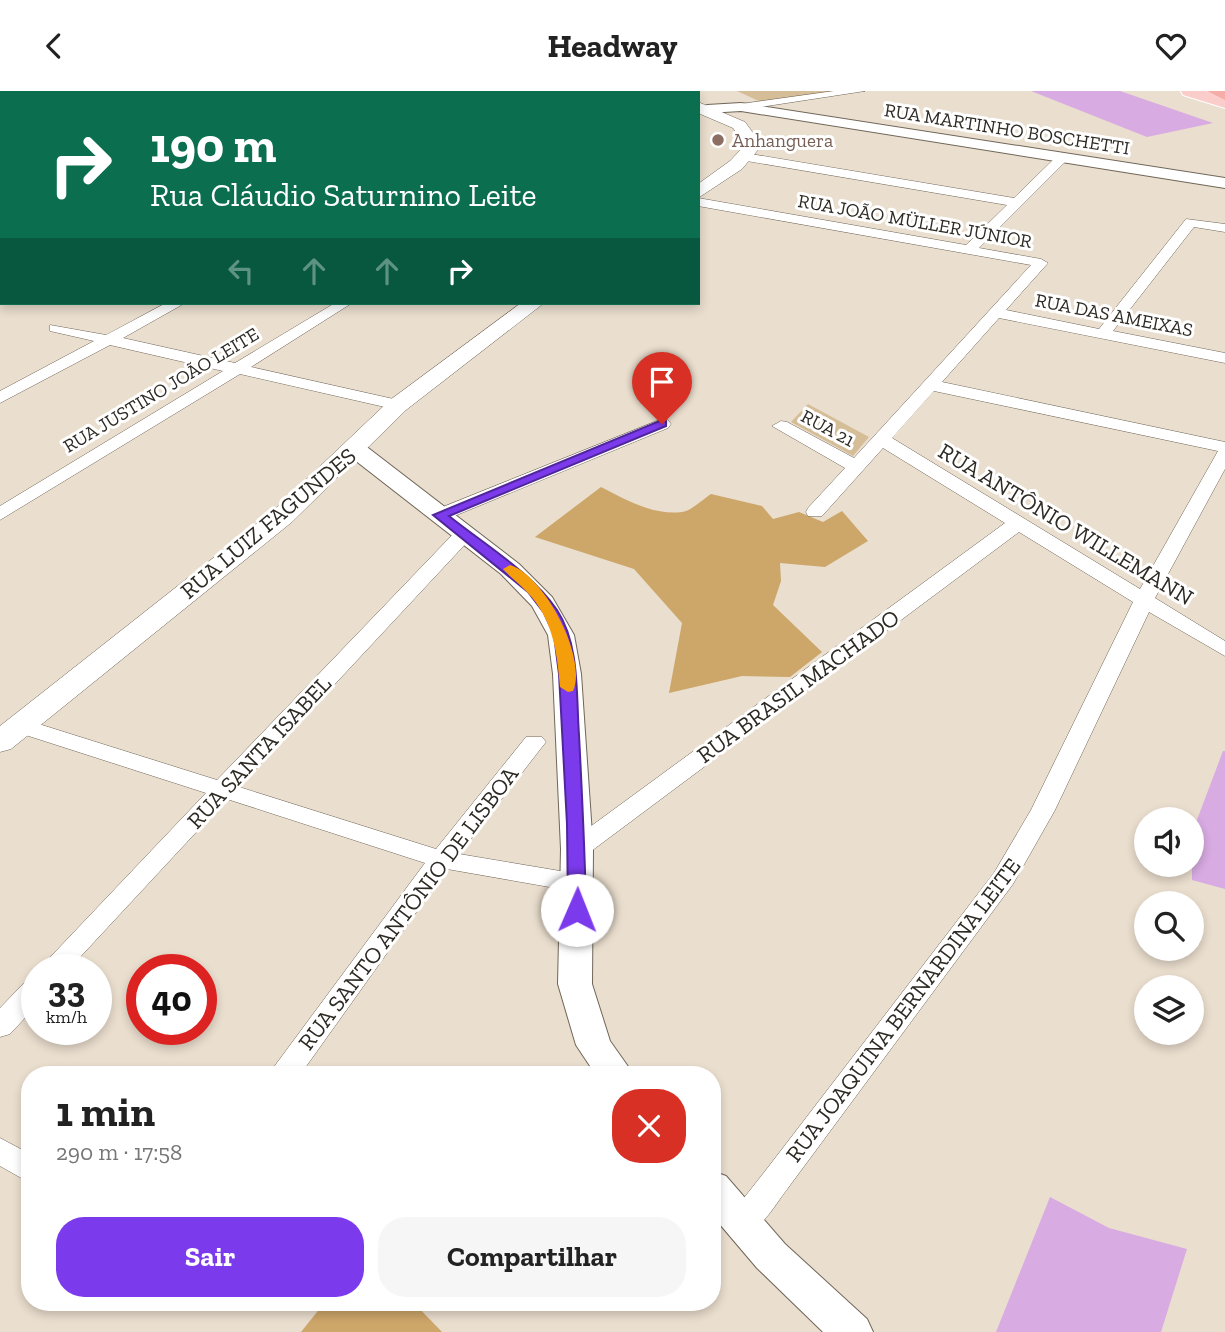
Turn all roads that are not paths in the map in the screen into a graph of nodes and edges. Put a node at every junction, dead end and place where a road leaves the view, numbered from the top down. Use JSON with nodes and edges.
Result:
{"nodes":[{"id":1,"x":859,"y":91,"type":"edge"},
{"id":2,"x":1189,"y":91,"type":"edge"},
{"id":3,"x":1216,"y":91,"type":"edge"},
{"id":4,"x":1225,"y":94,"type":"edge"},
{"id":5,"x":1225,"y":103,"type":"edge"},
{"id":6,"x":741,"y":107,"type":"junction"},
{"id":7,"x":703,"y":108,"type":"edge"},
{"id":8,"x":745,"y":157,"type":"junction"},
{"id":9,"x":1061,"y":159,"type":"junction"},
{"id":10,"x":1225,"y":183,"type":"edge"},
{"id":11,"x":700,"y":191,"type":"edge"},
{"id":12,"x":700,"y":202,"type":"edge"},
{"id":13,"x":1017,"y":203,"type":"junction"},
{"id":14,"x":1225,"y":228,"type":"edge"},
{"id":15,"x":969,"y":250,"type":"junction"},
{"id":16,"x":173,"y":305,"type":"edge"},
{"id":17,"x":342,"y":305,"type":"edge"},
{"id":18,"x":531,"y":305,"type":"edge"},
{"id":19,"x":996,"y":313,"type":"junction"},
{"id":20,"x":55,"y":328,"type":"dead end"},
{"id":21,"x":1103,"y":334,"type":"junction"},
{"id":22,"x":107,"y":340,"type":"junction"},
{"id":23,"x":1225,"y":358,"type":"edge"},
{"id":24,"x":235,"y":370,"type":"junction"},
{"id":25,"x":931,"y":385,"type":"junction"},
{"id":26,"x":0,"y":398,"type":"edge"},
{"id":27,"x":398,"y":405,"type":"junction"},
{"id":28,"x":662,"y":424,"type":"dead end"},
{"id":29,"x":781,"y":426,"type":"dead end"},
{"id":30,"x":881,"y":439,"type":"junction"},
{"id":31,"x":1225,"y":447,"type":"edge"},
{"id":32,"x":355,"y":449,"type":"junction"},
{"id":33,"x":1225,"y":453,"type":"edge"},
{"id":34,"x":856,"y":467,"type":"junction"},
{"id":35,"x":815,"y":512,"type":"dead end"},
{"id":36,"x":0,"y":514,"type":"edge"},
{"id":37,"x":440,"y":515,"type":"junction"},
{"id":38,"x":1018,"y":523,"type":"junction"},
{"id":39,"x":464,"y":534,"type":"junction"},
{"id":40,"x":1144,"y":600,"type":"junction"},
{"id":41,"x":1225,"y":650,"type":"edge"},
{"id":42,"x":9,"y":733,"type":"edge"},
{"id":43,"x":534,"y":742,"type":"dead end"},
{"id":44,"x":225,"y":789,"type":"junction"},
{"id":45,"x":577,"y":849,"type":"junction"},
{"id":46,"x":441,"y":859,"type":"junction"},
{"id":47,"x":578,"y":883,"type":"junction"},
{"id":48,"x":67,"y":954,"type":"edge"},
{"id":49,"x":21,"y":1004,"type":"edge"},
{"id":50,"x":0,"y":1026,"type":"edge"},
{"id":51,"x":290,"y":1066,"type":"edge"},
{"id":52,"x":610,"y":1066,"type":"edge"},
{"id":53,"x":0,"y":1150,"type":"edge"},
{"id":54,"x":21,"y":1164,"type":"edge"},
{"id":55,"x":721,"y":1198,"type":"edge"},
{"id":56,"x":741,"y":1222,"type":"junction"},
{"id":57,"x":852,"y":1332,"type":"edge"}],
"edges":[{"from":1,"to":6,"type":"street"},
{"from":2,"to":5,"type":"main road"},
{"from":3,"to":4,"type":"highway"},
{"from":6,"to":7,"type":"street","name":"RUA MARTINHO BOSCHETTI"},
{"from":6,"to":9,"type":"street","name":"RUA MARTINHO BOSCHETTI"},
{"from":7,"to":8,"type":"main road"},
{"from":8,"to":11,"type":"main road"},
{"from":8,"to":13,"type":"street"},
{"from":9,"to":10,"type":"street","name":"RUA MARTINHO BOSCHETTI"},
{"from":9,"to":13,"type":"street"},
{"from":12,"to":15,"type":"street","name":"RUA JOÃO MÜLLER JÚNIOR"},
{"from":13,"to":15,"type":"street"},
{"from":14,"to":21,"type":"street"},
{"from":15,"to":19,"type":"street","name":"RUA JOÃO MÜLLER JÚNIOR"},
{"from":16,"to":22,"type":"street"},
{"from":17,"to":24,"type":"street","name":"RUA JUSTINO JOÃO LEITE"},
{"from":18,"to":27,"type":"main road","name":"RUA LUIZ FAGUNDES"},
{"from":19,"to":21,"type":"street","name":"RUA DAS AMEIXAS"},
{"from":19,"to":25,"type":"street","name":"RUA JOÃO MÜLLER JÚNIOR"},
{"from":20,"to":22,"type":"street"},
{"from":21,"to":23,"type":"street","name":"RUA DAS AMEIXAS"},
{"from":22,"to":24,"type":"street"},
{"from":22,"to":26,"type":"street"},
{"from":24,"to":27,"type":"street"},
{"from":24,"to":36,"type":"street","name":"RUA JUSTINO JOÃO LEITE"},
{"from":25,"to":30,"type":"street","name":"RUA JOÃO MÜLLER JÚNIOR"},
{"from":25,"to":31,"type":"street"},
{"from":27,"to":32,"type":"main road","name":"RUA LUIZ FAGUNDES"},
{"from":28,"to":37,"type":"street"},
{"from":29,"to":34,"type":"street","name":"RUA 21"},
{"from":30,"to":34,"type":"street","name":"RUA JOÃO MÜLLER JÚNIOR"},
{"from":30,"to":38,"type":"street","name":"RUA ANTÔNIO WILLEMANN"},
{"from":32,"to":37,"type":"street"},
{"from":32,"to":42,"type":"main road","name":"RUA LUIZ FAGUNDES"},
{"from":33,"to":40,"type":"street","name":"RUA JOAQUINA BERNARDINA LEITE"},
{"from":34,"to":35,"type":"street","name":"RUA JOÃO MÜLLER JÚNIOR"},
{"from":37,"to":39,"type":"street"},
{"from":38,"to":40,"type":"street","name":"RUA ANTÔNIO WILLEMANN"},
{"from":38,"to":45,"type":"street","name":"RUA BRASIL MACHADO"},
{"from":39,"to":44,"type":"street","name":"RUA SANTA ISABEL"},
{"from":39,"to":45,"type":"street"},
{"from":40,"to":41,"type":"street","name":"RUA ANTÔNIO WILLEMANN"},
{"from":40,"to":56,"type":"street","name":"RUA JOAQUINA BERNARDINA LEITE"},
{"from":42,"to":44,"type":"street"},
{"from":43,"to":46,"type":"street","name":"RUA SANTO ANTÔNIO DE LISBOA"},
{"from":44,"to":46,"type":"street"},
{"from":44,"to":48,"type":"street","name":"RUA SANTA ISABEL"},
{"from":45,"to":47,"type":"street"},
{"from":46,"to":47,"type":"street"},
{"from":46,"to":51,"type":"street","name":"RUA SANTO ANTÔNIO DE LISBOA"},
{"from":47,"to":52,"type":"street"},
{"from":49,"to":50,"type":"street"},
{"from":53,"to":54,"type":"street"},
{"from":55,"to":56,"type":"street"},
{"from":56,"to":57,"type":"street"}]}
